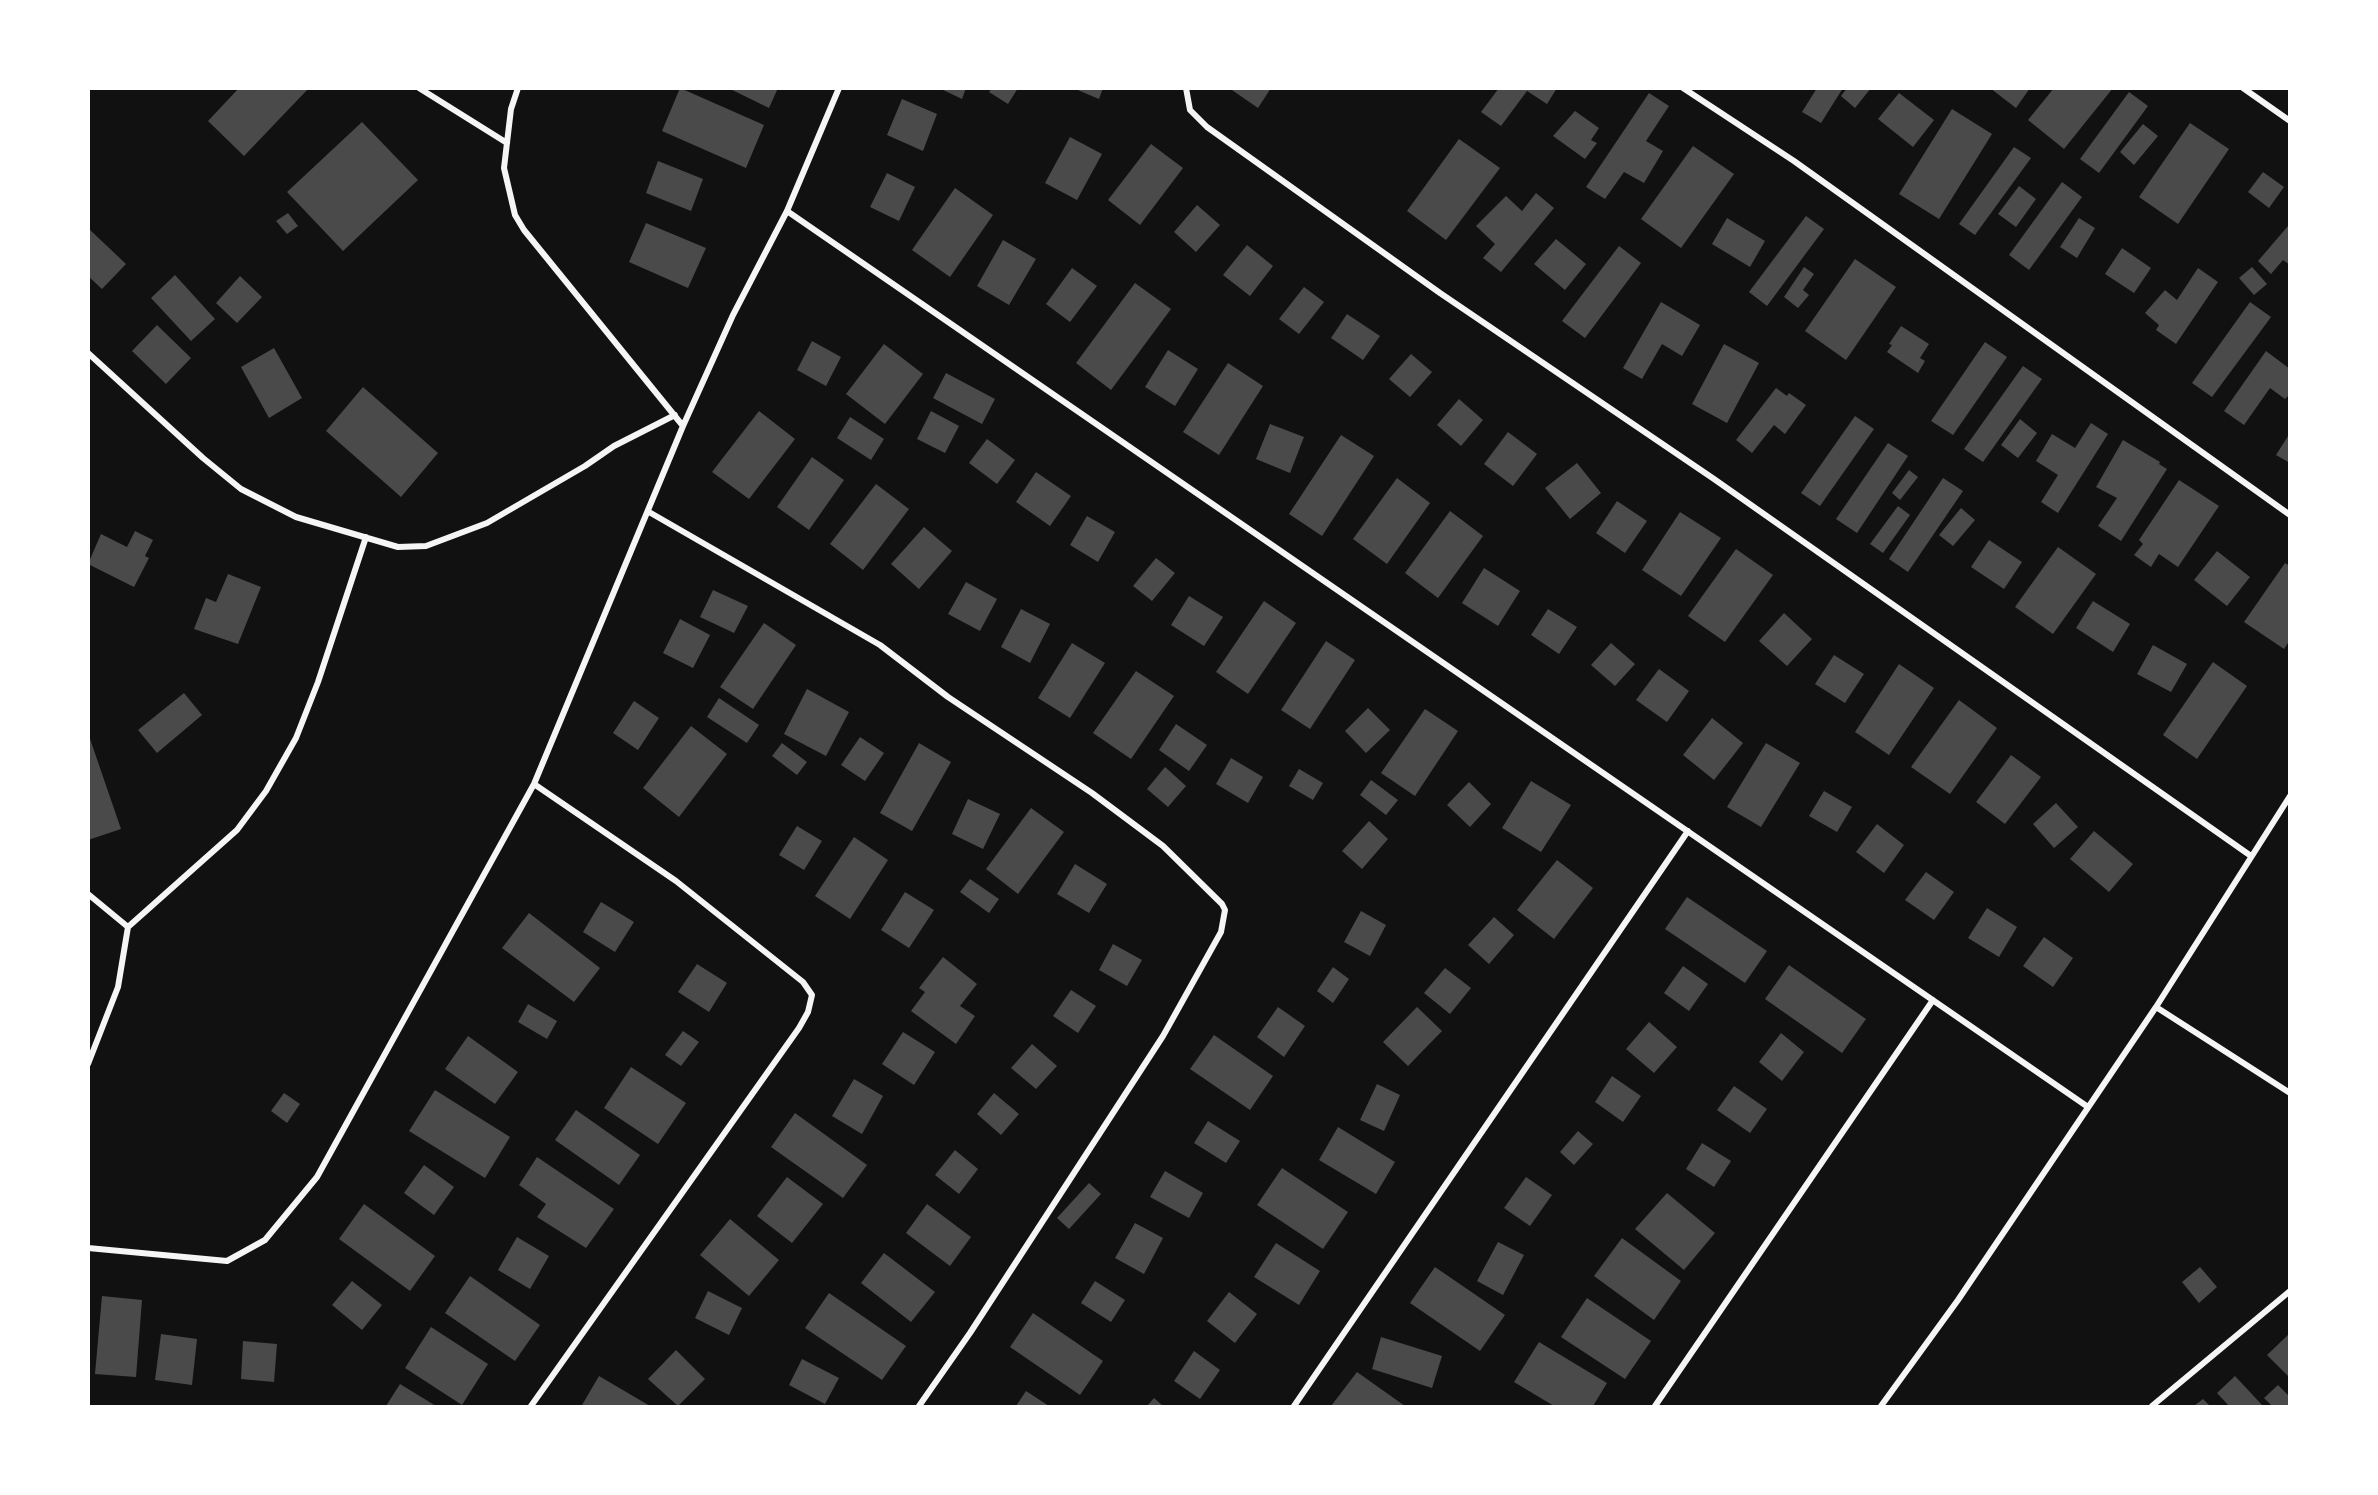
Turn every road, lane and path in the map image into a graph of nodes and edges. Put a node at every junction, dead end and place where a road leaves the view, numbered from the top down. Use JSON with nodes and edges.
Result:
{"nodes":[{"id":1,"x":419,"y":88,"type":"edge"},
{"id":2,"x":518,"y":88,"type":"edge"},
{"id":3,"x":839,"y":88,"type":"edge"},
{"id":4,"x":1186,"y":88,"type":"edge"},
{"id":5,"x":1683,"y":88,"type":"edge"},
{"id":6,"x":2244,"y":88,"type":"edge"},
{"id":7,"x":2289,"y":121,"type":"edge"},
{"id":8,"x":507,"y":143,"type":"junction"},
{"id":9,"x":787,"y":211,"type":"junction"},
{"id":10,"x":88,"y":353,"type":"edge"},
{"id":11,"x":675,"y":415,"type":"junction"},
{"id":12,"x":683,"y":426,"type":"junction"},
{"id":13,"x":649,"y":512,"type":"junction"},
{"id":14,"x":2289,"y":515,"type":"edge"},
{"id":15,"x":366,"y":537,"type":"junction"},
{"id":16,"x":534,"y":784,"type":"junction"},
{"id":17,"x":2289,"y":796,"type":"edge"},
{"id":18,"x":1688,"y":831,"type":"junction"},
{"id":19,"x":2251,"y":856,"type":"junction"},
{"id":20,"x":88,"y":894,"type":"edge"},
{"id":21,"x":128,"y":927,"type":"junction"},
{"id":22,"x":1933,"y":1000,"type":"junction"},
{"id":23,"x":2157,"y":1007,"type":"junction"},
{"id":24,"x":88,"y":1064,"type":"edge"},
{"id":25,"x":2289,"y":1093,"type":"edge"},
{"id":26,"x":2088,"y":1107,"type":"junction"},
{"id":27,"x":88,"y":1248,"type":"edge"},
{"id":28,"x":2289,"y":1291,"type":"edge"},
{"id":29,"x":531,"y":1407,"type":"edge"},
{"id":30,"x":919,"y":1407,"type":"edge"},
{"id":31,"x":1294,"y":1407,"type":"edge"},
{"id":32,"x":1656,"y":1407,"type":"edge"},
{"id":33,"x":1881,"y":1407,"type":"edge"},
{"id":34,"x":2152,"y":1407,"type":"edge"}],
"edges":[{"from":1,"to":8,"type":"street"},
{"from":2,"to":8,"type":"street"},
{"from":3,"to":9,"type":"street"},
{"from":4,"to":19,"type":"street"},
{"from":5,"to":14,"type":"street"},
{"from":6,"to":7,"type":"street"},
{"from":8,"to":11,"type":"street"},
{"from":9,"to":12,"type":"street"},
{"from":9,"to":18,"type":"street"},
{"from":10,"to":15,"type":"street"},
{"from":11,"to":12,"type":"street"},
{"from":11,"to":15,"type":"street"},
{"from":12,"to":13,"type":"street"},
{"from":13,"to":16,"type":"street"},
{"from":13,"to":30,"type":"street"},
{"from":15,"to":21,"type":"street"},
{"from":16,"to":27,"type":"street"},
{"from":16,"to":29,"type":"street"},
{"from":17,"to":19,"type":"street"},
{"from":18,"to":22,"type":"street"},
{"from":18,"to":31,"type":"street"},
{"from":19,"to":23,"type":"street"},
{"from":20,"to":21,"type":"street"},
{"from":21,"to":24,"type":"street"},
{"from":22,"to":26,"type":"street"},
{"from":22,"to":32,"type":"street"},
{"from":23,"to":25,"type":"street"},
{"from":23,"to":26,"type":"street"},
{"from":26,"to":33,"type":"street"},
{"from":28,"to":34,"type":"street"}]}
